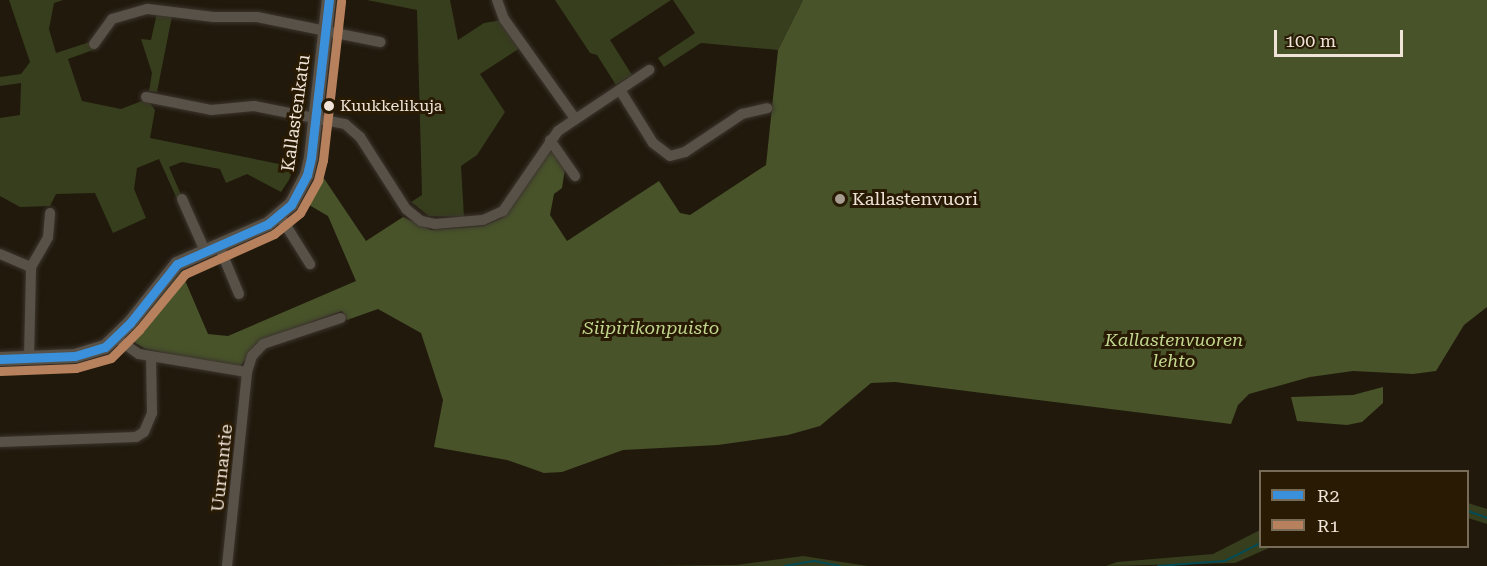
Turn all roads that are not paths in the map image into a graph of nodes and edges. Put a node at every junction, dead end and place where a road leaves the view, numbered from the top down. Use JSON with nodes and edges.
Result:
{"nodes":[{"id":1,"x":329,"y":0,"type":"edge"},
{"id":2,"x":497,"y":0,"type":"edge"},
{"id":3,"x":326,"y":30,"type":"junction"},
{"id":4,"x":380,"y":42,"type":"dead end"},
{"id":5,"x":94,"y":45,"type":"dead end"},
{"id":6,"x":649,"y":70,"type":"dead end"},
{"id":7,"x":620,"y":90,"type":"junction"},
{"id":8,"x":146,"y":97,"type":"dead end"},
{"id":9,"x":767,"y":108,"type":"dead end"},
{"id":10,"x":316,"y":117,"type":"junction"},
{"id":11,"x":574,"y":117,"type":"junction"},
{"id":12,"x":550,"y":140,"type":"junction"},
{"id":13,"x":575,"y":176,"type":"dead end"},
{"id":14,"x":182,"y":200,"type":"dead end"},
{"id":15,"x":50,"y":213,"type":"dead end"},
{"id":16,"x":280,"y":216,"type":"junction"},
{"id":17,"x":219,"y":246,"type":"junction"},
{"id":18,"x":205,"y":251,"type":"junction"},
{"id":19,"x":0,"y":254,"type":"edge"},
{"id":20,"x":310,"y":264,"type":"dead end"},
{"id":21,"x":31,"y":267,"type":"junction"},
{"id":22,"x":239,"y":294,"type":"dead end"},
{"id":23,"x":341,"y":318,"type":"dead end"},
{"id":24,"x":116,"y":339,"type":"junction"},
{"id":25,"x":151,"y":357,"type":"junction"},
{"id":26,"x":29,"y":358,"type":"junction"},
{"id":27,"x":0,"y":359,"type":"edge"},
{"id":28,"x":247,"y":372,"type":"junction"},
{"id":29,"x":0,"y":442,"type":"edge"},
{"id":30,"x":227,"y":566,"type":"edge"}],
"edges":[{"from":1,"to":3,"type":"street","name":"Kallastenkatu"},
{"from":2,"to":11,"type":"street"},
{"from":3,"to":4,"type":"street"},
{"from":3,"to":5,"type":"street"},
{"from":3,"to":10,"type":"street","name":"Kallastenkatu"},
{"from":6,"to":7,"type":"street"},
{"from":7,"to":9,"type":"street"},
{"from":7,"to":11,"type":"street"},
{"from":8,"to":10,"type":"street"},
{"from":10,"to":12,"type":"street"},
{"from":10,"to":16,"type":"street","name":"Kallastenkatu"},
{"from":11,"to":12,"type":"street"},
{"from":12,"to":13,"type":"street"},
{"from":14,"to":18,"type":"street"},
{"from":15,"to":21,"type":"street"},
{"from":16,"to":17,"type":"street","name":"Kallastenkatu"},
{"from":16,"to":20,"type":"street"},
{"from":17,"to":18,"type":"street","name":"Kallastenkatu"},
{"from":17,"to":22,"type":"street"},
{"from":18,"to":24,"type":"street","name":"Kallastenkatu"},
{"from":19,"to":21,"type":"street"},
{"from":21,"to":26,"type":"street"},
{"from":23,"to":28,"type":"street"},
{"from":24,"to":25,"type":"street"},
{"from":24,"to":26,"type":"street","name":"Kallastenkatu"},
{"from":25,"to":28,"type":"street"},
{"from":25,"to":29,"type":"street"},
{"from":26,"to":27,"type":"street","name":"Kallastenkatu"},
{"from":28,"to":30,"type":"street","name":"Uurnantie"}]}
